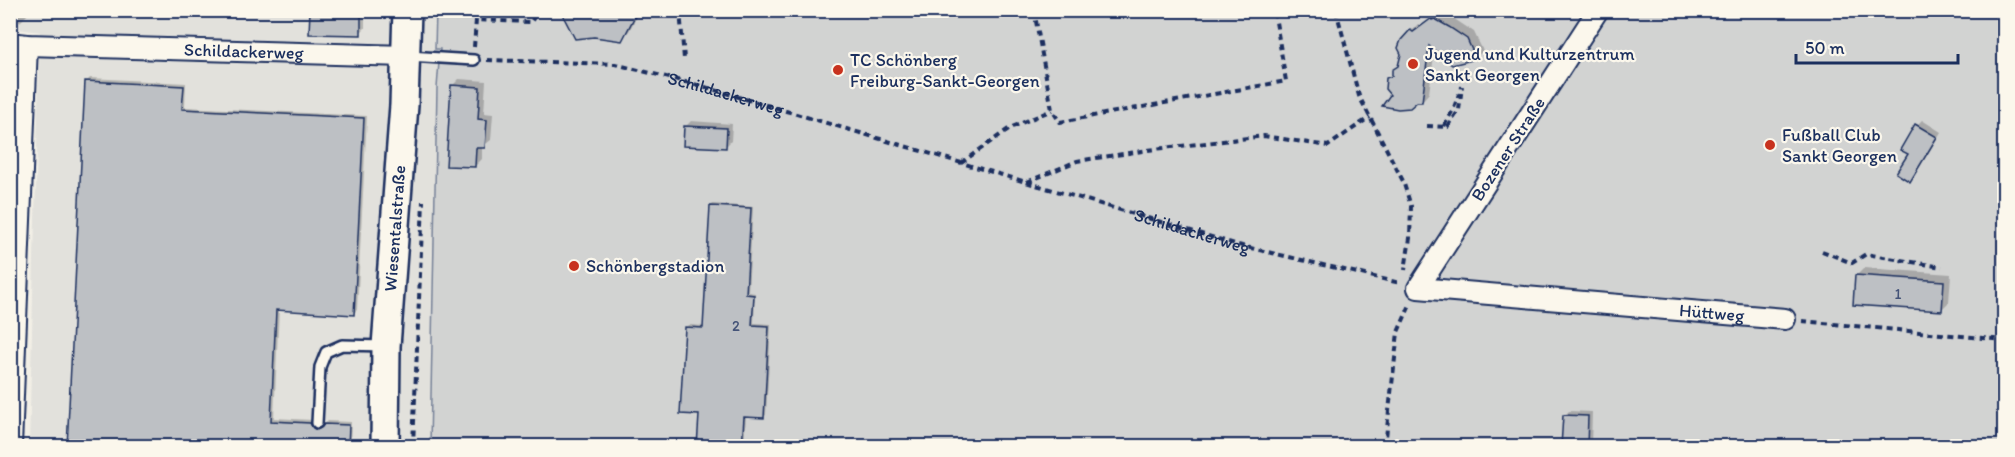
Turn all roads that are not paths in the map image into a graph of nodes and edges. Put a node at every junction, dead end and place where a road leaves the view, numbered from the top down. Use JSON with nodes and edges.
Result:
{"nodes":[{"id":1,"x":407,"y":10,"type":"edge"},
{"id":2,"x":1598,"y":10,"type":"edge"},
{"id":3,"x":19,"y":44,"type":"edge"},
{"id":4,"x":474,"y":55,"type":"road end"},
{"id":5,"x":406,"y":56,"type":"junction"},
{"id":6,"x":1410,"y":286,"type":"joint"},
{"id":7,"x":1785,"y":319,"type":"road end"},
{"id":8,"x":386,"y":346,"type":"junction"},
{"id":9,"x":317,"y":423,"type":"dead end"},
{"id":10,"x":11,"y":447,"type":"edge"},
{"id":11,"x":385,"y":447,"type":"edge"}],
"edges":[{"from":1,"to":5,"type":"main road","name":"Wiesentalstraße"},
{"from":2,"to":6,"type":"street","name":"Bozener Straße"},
{"from":3,"to":5,"type":"street","name":"Schildackerweg"},
{"from":3,"to":10,"type":"street"},
{"from":4,"to":5,"type":"lane","name":"Schildackerweg"},
{"from":5,"to":8,"type":"main road","name":"Wiesentalstraße"},
{"from":6,"to":7,"type":"street","name":"Hüttweg"},
{"from":8,"to":9,"type":"lane"},
{"from":8,"to":11,"type":"main road","name":"Wiesentalstraße"}]}
